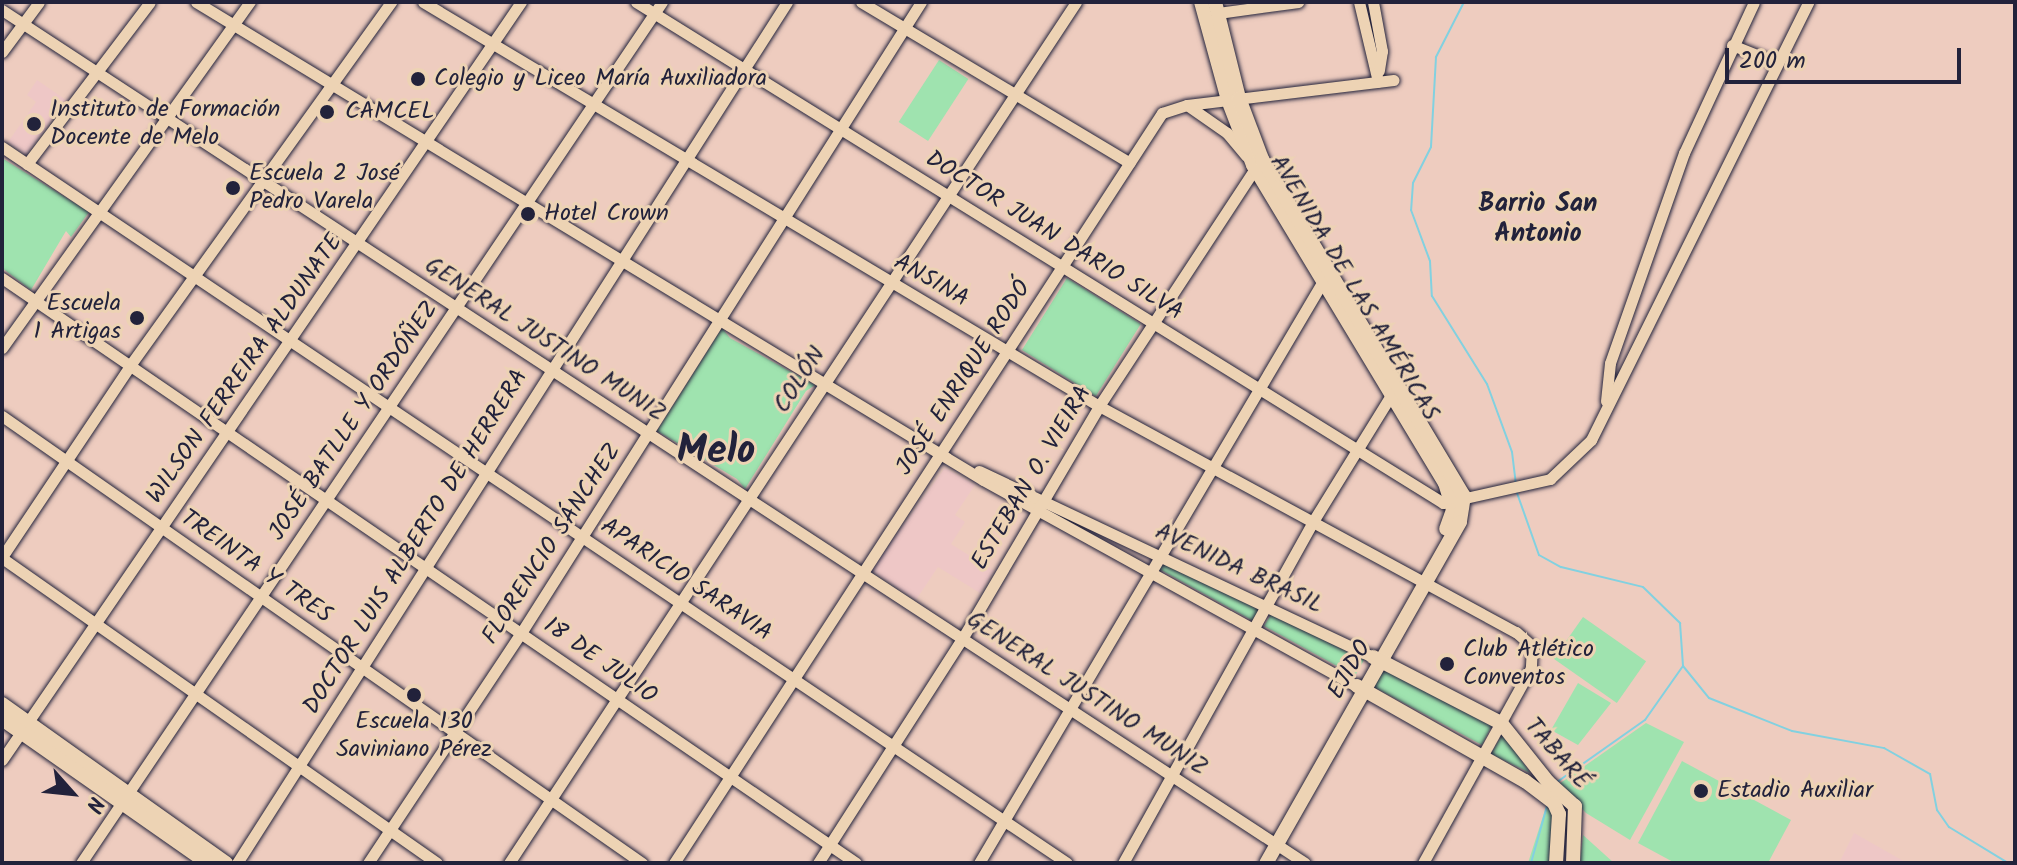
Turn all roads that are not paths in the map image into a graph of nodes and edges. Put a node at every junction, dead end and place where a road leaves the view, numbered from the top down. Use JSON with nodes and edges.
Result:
{"nodes":[{"id":1,"x":39,"y":2,"type":"edge"},
{"id":2,"x":150,"y":2,"type":"edge"},
{"id":3,"x":196,"y":2,"type":"edge"},
{"id":4,"x":250,"y":2,"type":"edge"},
{"id":5,"x":391,"y":2,"type":"edge"},
{"id":6,"x":423,"y":2,"type":"edge"},
{"id":7,"x":521,"y":2,"type":"edge"},
{"id":8,"x":636,"y":2,"type":"edge"},
{"id":9,"x":662,"y":2,"type":"edge"},
{"id":10,"x":787,"y":2,"type":"edge"},
{"id":11,"x":861,"y":2,"type":"edge"},
{"id":12,"x":921,"y":2,"type":"edge"},
{"id":13,"x":1076,"y":2,"type":"edge"},
{"id":14,"x":1201,"y":2,"type":"edge"},
{"id":15,"x":1298,"y":2,"type":"edge"},
{"id":16,"x":1359,"y":2,"type":"edge"},
{"id":17,"x":1373,"y":2,"type":"edge"},
{"id":18,"x":1754,"y":2,"type":"edge"},
{"id":19,"x":1808,"y":2,"type":"edge"},
{"id":20,"x":1216,"y":7,"type":"edge"},
{"id":21,"x":2,"y":10,"type":"edge"},
{"id":22,"x":654,"y":14,"type":"junction"},
{"id":23,"x":23,"y":24,"type":"junction"},
{"id":24,"x":235,"y":24,"type":"junction"},
{"id":25,"x":904,"y":29,"type":"junction"},
{"id":26,"x":1732,"y":45,"type":"junction"},
{"id":27,"x":493,"y":46,"type":"junction"},
{"id":28,"x":2,"y":52,"type":"edge"},
{"id":29,"x":1777,"y":63,"type":"junction"},
{"id":30,"x":744,"y":70,"type":"junction"},
{"id":31,"x":97,"y":71,"type":"junction"},
{"id":32,"x":1378,"y":79,"type":"junction"},
{"id":33,"x":1393,"y":80,"type":"dead end"},
{"id":34,"x":335,"y":83,"type":"junction"},
{"id":35,"x":1015,"y":95,"type":"junction"},
{"id":36,"x":1234,"y":99,"type":"junction"},
{"id":37,"x":1187,"y":105,"type":"junction"},
{"id":38,"x":593,"y":106,"type":"junction"},
{"id":39,"x":167,"y":118,"type":"junction"},
{"id":40,"x":840,"y":130,"type":"junction"},
{"id":41,"x":427,"y":139,"type":"junction"},
{"id":42,"x":2,"y":147,"type":"edge"},
{"id":43,"x":1258,"y":162,"type":"junction"},
{"id":44,"x":685,"y":163,"type":"junction"},
{"id":45,"x":1130,"y":163,"type":"junction"},
{"id":46,"x":27,"y":164,"type":"junction"},
{"id":47,"x":264,"y":183,"type":"junction"},
{"id":48,"x":948,"y":196,"type":"junction"},
{"id":49,"x":527,"y":200,"type":"junction"},
{"id":50,"x":98,"y":212,"type":"junction"},
{"id":51,"x":782,"y":219,"type":"junction"},
{"id":52,"x":359,"y":244,"type":"junction"},
{"id":53,"x":621,"y":260,"type":"junction"},
{"id":54,"x":1063,"y":267,"type":"junction"},
{"id":55,"x":196,"y":275,"type":"junction"},
{"id":56,"x":1325,"y":276,"type":"junction"},
{"id":57,"x":2,"y":278,"type":"edge"},
{"id":58,"x":889,"y":283,"type":"junction"},
{"id":59,"x":34,"y":299,"type":"junction"},
{"id":60,"x":457,"y":309,"type":"junction"},
{"id":61,"x":721,"y":321,"type":"junction"},
{"id":62,"x":1152,"y":324,"type":"junction"},
{"id":63,"x":292,"y":340,"type":"junction"},
{"id":64,"x":2,"y":348,"type":"edge"},
{"id":65,"x":1008,"y":352,"type":"junction"},
{"id":66,"x":131,"y":364,"type":"junction"},
{"id":67,"x":550,"y":370,"type":"junction"},
{"id":68,"x":824,"y":383,"type":"junction"},
{"id":69,"x":1257,"y":385,"type":"junction"},
{"id":70,"x":1395,"y":389,"type":"junction"},
{"id":71,"x":390,"y":406,"type":"junction"},
{"id":72,"x":1099,"y":406,"type":"junction"},
{"id":73,"x":1605,"y":410,"type":"junction"},
{"id":74,"x":2,"y":416,"type":"edge"},
{"id":75,"x":227,"y":434,"type":"junction"},
{"id":76,"x":648,"y":434,"type":"junction"},
{"id":77,"x":1357,"y":445,"type":"junction"},
{"id":78,"x":942,"y":454,"type":"junction"},
{"id":79,"x":67,"y":464,"type":"junction"},
{"id":80,"x":1210,"y":468,"type":"junction"},
{"id":81,"x":488,"y":473,"type":"junction"},
{"id":82,"x":1457,"y":498,"type":"junction"},
{"id":83,"x":748,"y":499,"type":"junction"},
{"id":84,"x":326,"y":502,"type":"junction"},
{"id":85,"x":1042,"y":505,"type":"junction"},
{"id":86,"x":1312,"y":523,"type":"junction"},
{"id":87,"x":163,"y":528,"type":"junction"},
{"id":88,"x":582,"y":536,"type":"junction"},
{"id":89,"x":1160,"y":555,"type":"junction"},
{"id":90,"x":2,"y":557,"type":"edge"},
{"id":91,"x":426,"y":570,"type":"junction"},
{"id":92,"x":1152,"y":572,"type":"junction"},
{"id":93,"x":864,"y":573,"type":"junction"},
{"id":94,"x":1421,"y":582,"type":"junction"},
{"id":95,"x":260,"y":597,"type":"junction"},
{"id":96,"x":680,"y":602,"type":"junction"},
{"id":97,"x":1266,"y":606,"type":"junction"},
{"id":98,"x":96,"y":625,"type":"junction"},
{"id":99,"x":1254,"y":628,"type":"junction"},
{"id":100,"x":521,"y":633,"type":"junction"},
{"id":101,"x":962,"y":639,"type":"junction"},
{"id":102,"x":1377,"y":659,"type":"junction"},
{"id":103,"x":362,"y":669,"type":"junction"},
{"id":104,"x":793,"y":678,"type":"junction"},
{"id":105,"x":1360,"y":688,"type":"junction"},
{"id":106,"x":195,"y":696,"type":"junction"},
{"id":107,"x":616,"y":700,"type":"junction"},
{"id":108,"x":2,"y":704,"type":"edge"},
{"id":109,"x":1071,"y":708,"type":"junction"},
{"id":110,"x":2,"y":719,"type":"edge"},
{"id":111,"x":1501,"y":723,"type":"junction"},
{"id":112,"x":25,"y":728,"type":"junction"},
{"id":113,"x":455,"y":733,"type":"junction"},
{"id":114,"x":893,"y":745,"type":"junction"},
{"id":115,"x":1484,"y":757,"type":"junction"},
{"id":116,"x":2,"y":760,"type":"edge"},
{"id":117,"x":300,"y":767,"type":"junction"},
{"id":118,"x":1172,"y":776,"type":"junction"},
{"id":119,"x":729,"y":777,"type":"junction"},
{"id":120,"x":1544,"y":786,"type":"junction"},
{"id":121,"x":124,"y":798,"type":"junction"},
{"id":122,"x":1558,"y":798,"type":"junction"},
{"id":123,"x":551,"y":800,"type":"junction"},
{"id":124,"x":1005,"y":820,"type":"junction"},
{"id":125,"x":389,"y":829,"type":"junction"},
{"id":126,"x":1273,"y":843,"type":"junction"},
{"id":127,"x":829,"y":845,"type":"junction"},
{"id":128,"x":81,"y":863,"type":"edge"},
{"id":129,"x":208,"y":863,"type":"edge"},
{"id":130,"x":226,"y":863,"type":"edge"},
{"id":131,"x":237,"y":863,"type":"edge"},
{"id":132,"x":368,"y":863,"type":"edge"},
{"id":133,"x":437,"y":863,"type":"edge"},
{"id":134,"x":509,"y":863,"type":"edge"},
{"id":135,"x":642,"y":863,"type":"edge"},
{"id":136,"x":674,"y":863,"type":"edge"},
{"id":137,"x":818,"y":863,"type":"edge"},
{"id":138,"x":856,"y":863,"type":"edge"},
{"id":139,"x":979,"y":863,"type":"edge"},
{"id":140,"x":1067,"y":863,"type":"edge"},
{"id":141,"x":1123,"y":863,"type":"edge"},
{"id":142,"x":1256,"y":863,"type":"edge"},
{"id":143,"x":1266,"y":863,"type":"edge"},
{"id":144,"x":1305,"y":863,"type":"edge"},
{"id":145,"x":1423,"y":863,"type":"edge"},
{"id":146,"x":1556,"y":863,"type":"edge"},
{"id":147,"x":1573,"y":863,"type":"edge"}],
"edges":[{"from":1,"to":23,"type":"street"},
{"from":2,"to":31,"type":"street"},
{"from":3,"to":24,"type":"street","name":"AVENIDA BRASIL"},
{"from":4,"to":24,"type":"street"},
{"from":5,"to":34,"type":"street"},
{"from":6,"to":27,"type":"street","name":"ANSINA"},
{"from":7,"to":27,"type":"street","name":"WILSON FERREIRA ALDUNATE"},
{"from":8,"to":22,"type":"street","name":"DOCTOR JUAN DARIO SILVA"},
{"from":9,"to":22,"type":"street","name":"JOSÉ BATLLE Y ORDÓÑEZ"},
{"from":10,"to":30,"type":"street","name":"DOCTOR LUIS ALBERTO DE HERRERA"},
{"from":11,"to":25,"type":"street"},
{"from":12,"to":25,"type":"street","name":"FLORENCIO SÁNCHEZ"},
{"from":13,"to":35,"type":"street","name":"COLÓN"},
{"from":14,"to":36,"type":"main road","name":"AVENIDA DE LAS AMÉRICAS"},
{"from":15,"to":20,"type":"street"},
{"from":16,"to":32,"type":"street"},
{"from":17,"to":32,"type":"street"},
{"from":18,"to":26,"type":"street"},
{"from":19,"to":29,"type":"street"},
{"from":20,"to":36,"type":"main road","name":"AVENIDA DE LAS AMÉRICAS"},
{"from":21,"to":23,"type":"street","name":"GENERAL JUSTINO MUNIZ"},
{"from":22,"to":30,"type":"street","name":"DOCTOR JUAN DARIO SILVA"},
{"from":22,"to":38,"type":"street","name":"JOSÉ BATLLE Y ORDÓÑEZ"},
{"from":23,"to":28,"type":"street"},
{"from":23,"to":31,"type":"street","name":"GENERAL JUSTINO MUNIZ"},
{"from":24,"to":34,"type":"street","name":"AVENIDA BRASIL"},
{"from":24,"to":39,"type":"street"},
{"from":25,"to":35,"type":"street"},
{"from":25,"to":40,"type":"street","name":"FLORENCIO SÁNCHEZ"},
{"from":26,"to":29,"type":"street"},
{"from":26,"to":73,"type":"street"},
{"from":27,"to":38,"type":"street","name":"ANSINA"},
{"from":27,"to":41,"type":"street","name":"WILSON FERREIRA ALDUNATE"},
{"from":29,"to":73,"type":"street"},
{"from":30,"to":40,"type":"street","name":"DOCTOR JUAN DARIO SILVA"},
{"from":30,"to":44,"type":"street","name":"DOCTOR LUIS ALBERTO DE HERRERA"},
{"from":31,"to":39,"type":"street","name":"GENERAL JUSTINO MUNIZ"},
{"from":31,"to":46,"type":"street"},
{"from":32,"to":33,"type":"street","name":"JOSÉ ENRIQUE RODÓ"},
{"from":32,"to":36,"type":"street","name":"JOSÉ ENRIQUE RODÓ"},
{"from":34,"to":41,"type":"street","name":"AVENIDA BRASIL"},
{"from":34,"to":47,"type":"street"},
{"from":35,"to":45,"type":"street"},
{"from":35,"to":48,"type":"street","name":"COLÓN"},
{"from":36,"to":37,"type":"street","name":"JOSÉ ENRIQUE RODÓ"},
{"from":36,"to":43,"type":"main road","name":"AVENIDA DE LAS AMÉRICAS"},
{"from":37,"to":43,"type":"street"},
{"from":37,"to":45,"type":"street","name":"JOSÉ ENRIQUE RODÓ"},
{"from":38,"to":44,"type":"street","name":"ANSINA"},
{"from":38,"to":49,"type":"street","name":"JOSÉ BATLLE Y ORDÓÑEZ"},
{"from":39,"to":47,"type":"street","name":"GENERAL JUSTINO MUNIZ"},
{"from":39,"to":50,"type":"street"},
{"from":40,"to":48,"type":"street","name":"DOCTOR JUAN DARIO SILVA"},
{"from":40,"to":51,"type":"street","name":"FLORENCIO SÁNCHEZ"},
{"from":41,"to":49,"type":"street","name":"AVENIDA BRASIL"},
{"from":41,"to":52,"type":"street","name":"WILSON FERREIRA ALDUNATE"},
{"from":42,"to":46,"type":"street","name":"APARICIO SARAVIA"},
{"from":43,"to":56,"type":"main road","name":"AVENIDA DE LAS AMÉRICAS"},
{"from":43,"to":62,"type":"street","name":"ESTEBAN O. VIEIRA"},
{"from":44,"to":51,"type":"street","name":"ANSINA"},
{"from":44,"to":53,"type":"street","name":"DOCTOR LUIS ALBERTO DE HERRERA"},
{"from":45,"to":54,"type":"street","name":"JOSÉ ENRIQUE RODÓ"},
{"from":46,"to":50,"type":"street","name":"APARICIO SARAVIA"},
{"from":47,"to":52,"type":"street","name":"GENERAL JUSTINO MUNIZ"},
{"from":47,"to":55,"type":"street"},
{"from":48,"to":54,"type":"street","name":"DOCTOR JUAN DARIO SILVA"},
{"from":48,"to":58,"type":"street","name":"COLÓN"},
{"from":49,"to":53,"type":"street","name":"AVENIDA BRASIL"},
{"from":49,"to":60,"type":"street","name":"JOSÉ BATLLE Y ORDÓÑEZ"},
{"from":50,"to":55,"type":"street","name":"APARICIO SARAVIA"},
{"from":50,"to":59,"type":"street"},
{"from":51,"to":58,"type":"street","name":"ANSINA"},
{"from":51,"to":61,"type":"street","name":"FLORENCIO SÁNCHEZ"},
{"from":52,"to":60,"type":"street","name":"GENERAL JUSTINO MUNIZ"},
{"from":52,"to":63,"type":"street","name":"WILSON FERREIRA ALDUNATE"},
{"from":53,"to":61,"type":"street","name":"AVENIDA BRASIL"},
{"from":53,"to":67,"type":"street","name":"DOCTOR LUIS ALBERTO DE HERRERA"},
{"from":54,"to":62,"type":"street","name":"DOCTOR JUAN DARIO SILVA"},
{"from":54,"to":65,"type":"street","name":"JOSÉ ENRIQUE RODÓ"},
{"from":55,"to":63,"type":"street","name":"APARICIO SARAVIA"},
{"from":55,"to":66,"type":"street"},
{"from":56,"to":69,"type":"street"},
{"from":56,"to":70,"type":"main road","name":"AVENIDA DE LAS AMÉRICAS"},
{"from":57,"to":59,"type":"street","name":"18 DE JULIO"},
{"from":58,"to":65,"type":"street","name":"ANSINA"},
{"from":58,"to":68,"type":"street","name":"COLÓN"},
{"from":59,"to":64,"type":"street"},
{"from":59,"to":66,"type":"street","name":"18 DE JULIO"},
{"from":60,"to":67,"type":"street","name":"GENERAL JUSTINO MUNIZ"},
{"from":60,"to":71,"type":"street","name":"JOSÉ BATLLE Y ORDÓÑEZ"},
{"from":61,"to":68,"type":"street","name":"AVENIDA BRASIL"},
{"from":61,"to":76,"type":"street","name":"FLORENCIO SÁNCHEZ"},
{"from":62,"to":69,"type":"street","name":"DOCTOR JUAN DARIO SILVA"},
{"from":62,"to":72,"type":"street","name":"ESTEBAN O. VIEIRA"},
{"from":63,"to":71,"type":"street","name":"APARICIO SARAVIA"},
{"from":63,"to":75,"type":"street","name":"WILSON FERREIRA ALDUNATE"},
{"from":65,"to":72,"type":"street","name":"ANSINA"},
{"from":65,"to":78,"type":"street","name":"JOSÉ ENRIQUE RODÓ"},
{"from":66,"to":75,"type":"street","name":"18 DE JULIO"},
{"from":66,"to":79,"type":"street"},
{"from":67,"to":76,"type":"street","name":"GENERAL JUSTINO MUNIZ"},
{"from":67,"to":81,"type":"street","name":"DOCTOR LUIS ALBERTO DE HERRERA"},
{"from":68,"to":78,"type":"street","name":"AVENIDA BRASIL"},
{"from":68,"to":83,"type":"street","name":"COLÓN"},
{"from":69,"to":77,"type":"street","name":"DOCTOR JUAN DARIO SILVA"},
{"from":69,"to":80,"type":"street"},
{"from":70,"to":77,"type":"street"},
{"from":70,"to":82,"type":"main road","name":"AVENIDA DE LAS AMÉRICAS"},
{"from":71,"to":81,"type":"street","name":"APARICIO SARAVIA"},
{"from":71,"to":84,"type":"street","name":"JOSÉ BATLLE Y ORDÓÑEZ"},
{"from":72,"to":80,"type":"street","name":"ANSINA"},
{"from":72,"to":85,"type":"street","name":"ESTEBAN O. VIEIRA"},
{"from":73,"to":82,"type":"street"},
{"from":74,"to":79,"type":"street","name":"TREINTA Y TRES"},
{"from":75,"to":84,"type":"street","name":"18 DE JULIO"},
{"from":75,"to":87,"type":"street","name":"WILSON FERREIRA ALDUNATE"},
{"from":76,"to":83,"type":"street","name":"GENERAL JUSTINO MUNIZ"},
{"from":76,"to":88,"type":"street","name":"FLORENCIO SÁNCHEZ"},
{"from":77,"to":82,"type":"street","name":"DOCTOR JUAN DARIO SILVA"},
{"from":77,"to":86,"type":"street"},
{"from":78,"to":85,"type":"street","name":"AVENIDA BRASIL"},
{"from":78,"to":93,"type":"street","name":"JOSÉ ENRIQUE RODÓ"},
{"from":79,"to":87,"type":"street","name":"TREINTA Y TRES"},
{"from":79,"to":90,"type":"street"},
{"from":80,"to":86,"type":"street","name":"ANSINA"},
{"from":80,"to":89,"type":"street"},
{"from":81,"to":88,"type":"street","name":"APARICIO SARAVIA"},
{"from":81,"to":91,"type":"street","name":"DOCTOR LUIS ALBERTO DE HERRERA"},
{"from":82,"to":94,"type":"main road","name":"EJIDO"},
{"from":83,"to":93,"type":"street","name":"GENERAL JUSTINO MUNIZ"},
{"from":83,"to":96,"type":"street","name":"COLÓN"},
{"from":84,"to":91,"type":"street","name":"18 DE JULIO"},
{"from":84,"to":95,"type":"street","name":"JOSÉ BATLLE Y ORDÓÑEZ"},
{"from":85,"to":89,"type":"street","name":"AVENIDA BRASIL"},
{"from":85,"to":92,"type":"street","name":"AVENIDA BRASIL"},
{"from":85,"to":101,"type":"street","name":"ESTEBAN O. VIEIRA"},
{"from":86,"to":94,"type":"street","name":"ANSINA"},
{"from":86,"to":97,"type":"street"},
{"from":87,"to":95,"type":"street","name":"TREINTA Y TRES"},
{"from":87,"to":98,"type":"street","name":"WILSON FERREIRA ALDUNATE"},
{"from":88,"to":96,"type":"street","name":"APARICIO SARAVIA"},
{"from":88,"to":100,"type":"street","name":"FLORENCIO SÁNCHEZ"},
{"from":89,"to":92,"type":"street"},
{"from":89,"to":97,"type":"street","name":"AVENIDA BRASIL"},
{"from":90,"to":98,"type":"street"},
{"from":91,"to":100,"type":"street","name":"18 DE JULIO"},
{"from":91,"to":103,"type":"street","name":"DOCTOR LUIS ALBERTO DE HERRERA"},
{"from":92,"to":99,"type":"street","name":"AVENIDA BRASIL"},
{"from":92,"to":109,"type":"street"},
{"from":93,"to":101,"type":"street","name":"GENERAL JUSTINO MUNIZ"},
{"from":93,"to":104,"type":"street","name":"JOSÉ ENRIQUE RODÓ"},
{"from":94,"to":102,"type":"main road","name":"EJIDO"},
{"from":94,"to":111,"type":"street","name":"ANSINA"},
{"from":95,"to":103,"type":"street","name":"TREINTA Y TRES"},
{"from":95,"to":106,"type":"street","name":"JOSÉ BATLLE Y ORDÓÑEZ"},
{"from":96,"to":104,"type":"street","name":"APARICIO SARAVIA"},
{"from":96,"to":107,"type":"street","name":"COLÓN"},
{"from":97,"to":99,"type":"street"},
{"from":97,"to":102,"type":"street","name":"AVENIDA BRASIL"},
{"from":98,"to":106,"type":"street"},
{"from":98,"to":112,"type":"street","name":"WILSON FERREIRA ALDUNATE"},
{"from":99,"to":105,"type":"street","name":"AVENIDA BRASIL"},
{"from":99,"to":118,"type":"street"},
{"from":100,"to":107,"type":"street","name":"18 DE JULIO"},
{"from":100,"to":113,"type":"street","name":"FLORENCIO SÁNCHEZ"},
{"from":101,"to":109,"type":"street","name":"GENERAL JUSTINO MUNIZ"},
{"from":101,"to":114,"type":"street","name":"ESTEBAN O. VIEIRA"},
{"from":102,"to":105,"type":"main road","name":"EJIDO"},
{"from":102,"to":111,"type":"main road","name":"AVENIDA BRASIL"},
{"from":103,"to":113,"type":"street","name":"TREINTA Y TRES"},
{"from":103,"to":117,"type":"street","name":"DOCTOR LUIS ALBERTO DE HERRERA"},
{"from":104,"to":114,"type":"street","name":"APARICIO SARAVIA"},
{"from":104,"to":119,"type":"street","name":"JOSÉ ENRIQUE RODÓ"},
{"from":105,"to":115,"type":"main road","name":"AVENIDA BRASIL"},
{"from":105,"to":126,"type":"main road","name":"EJIDO"},
{"from":106,"to":117,"type":"street"},
{"from":106,"to":121,"type":"street","name":"JOSÉ BATLLE Y ORDÓÑEZ"},
{"from":107,"to":119,"type":"street","name":"18 DE JULIO"},
{"from":107,"to":123,"type":"street","name":"COLÓN"},
{"from":108,"to":112,"type":"main road"},
{"from":109,"to":118,"type":"street","name":"GENERAL JUSTINO MUNIZ"},
{"from":109,"to":124,"type":"street"},
{"from":110,"to":112,"type":"main road"},
{"from":111,"to":115,"type":"street"},
{"from":111,"to":120,"type":"main road","name":"TABARÉ"},
{"from":112,"to":116,"type":"street","name":"WILSON FERREIRA ALDUNATE"},
{"from":112,"to":121,"type":"main road"},
{"from":113,"to":123,"type":"street","name":"TREINTA Y TRES"},
{"from":113,"to":125,"type":"street","name":"FLORENCIO SÁNCHEZ"},
{"from":114,"to":124,"type":"street","name":"APARICIO SARAVIA"},
{"from":114,"to":127,"type":"street","name":"ESTEBAN O. VIEIRA"},
{"from":115,"to":120,"type":"main road","name":"TABARÉ"},
{"from":115,"to":145,"type":"street"},
{"from":117,"to":125,"type":"street"},
{"from":117,"to":131,"type":"street","name":"DOCTOR LUIS ALBERTO DE HERRERA"},
{"from":118,"to":126,"type":"street","name":"GENERAL JUSTINO MUNIZ"},
{"from":118,"to":141,"type":"street"},
{"from":119,"to":127,"type":"street","name":"18 DE JULIO"},
{"from":119,"to":136,"type":"street","name":"JOSÉ ENRIQUE RODÓ"},
{"from":120,"to":122,"type":"main road","name":"TABARÉ"},
{"from":121,"to":128,"type":"street","name":"JOSÉ BATLLE Y ORDÓÑEZ"},
{"from":121,"to":129,"type":"main road"},
{"from":121,"to":130,"type":"main road"},
{"from":122,"to":146,"type":"main road","name":"TABARÉ"},
{"from":122,"to":147,"type":"main road","name":"TABARÉ"},
{"from":123,"to":134,"type":"street","name":"COLÓN"},
{"from":123,"to":135,"type":"street","name":"TREINTA Y TRES"},
{"from":124,"to":139,"type":"street"},
{"from":124,"to":140,"type":"street","name":"APARICIO SARAVIA"},
{"from":125,"to":132,"type":"street","name":"FLORENCIO SÁNCHEZ"},
{"from":125,"to":133,"type":"street"},
{"from":126,"to":142,"type":"main road","name":"EJIDO"},
{"from":126,"to":143,"type":"main road","name":"EJIDO"},
{"from":126,"to":144,"type":"street","name":"GENERAL JUSTINO MUNIZ"},
{"from":127,"to":137,"type":"street","name":"ESTEBAN O. VIEIRA"},
{"from":127,"to":138,"type":"street","name":"18 DE JULIO"}]}
